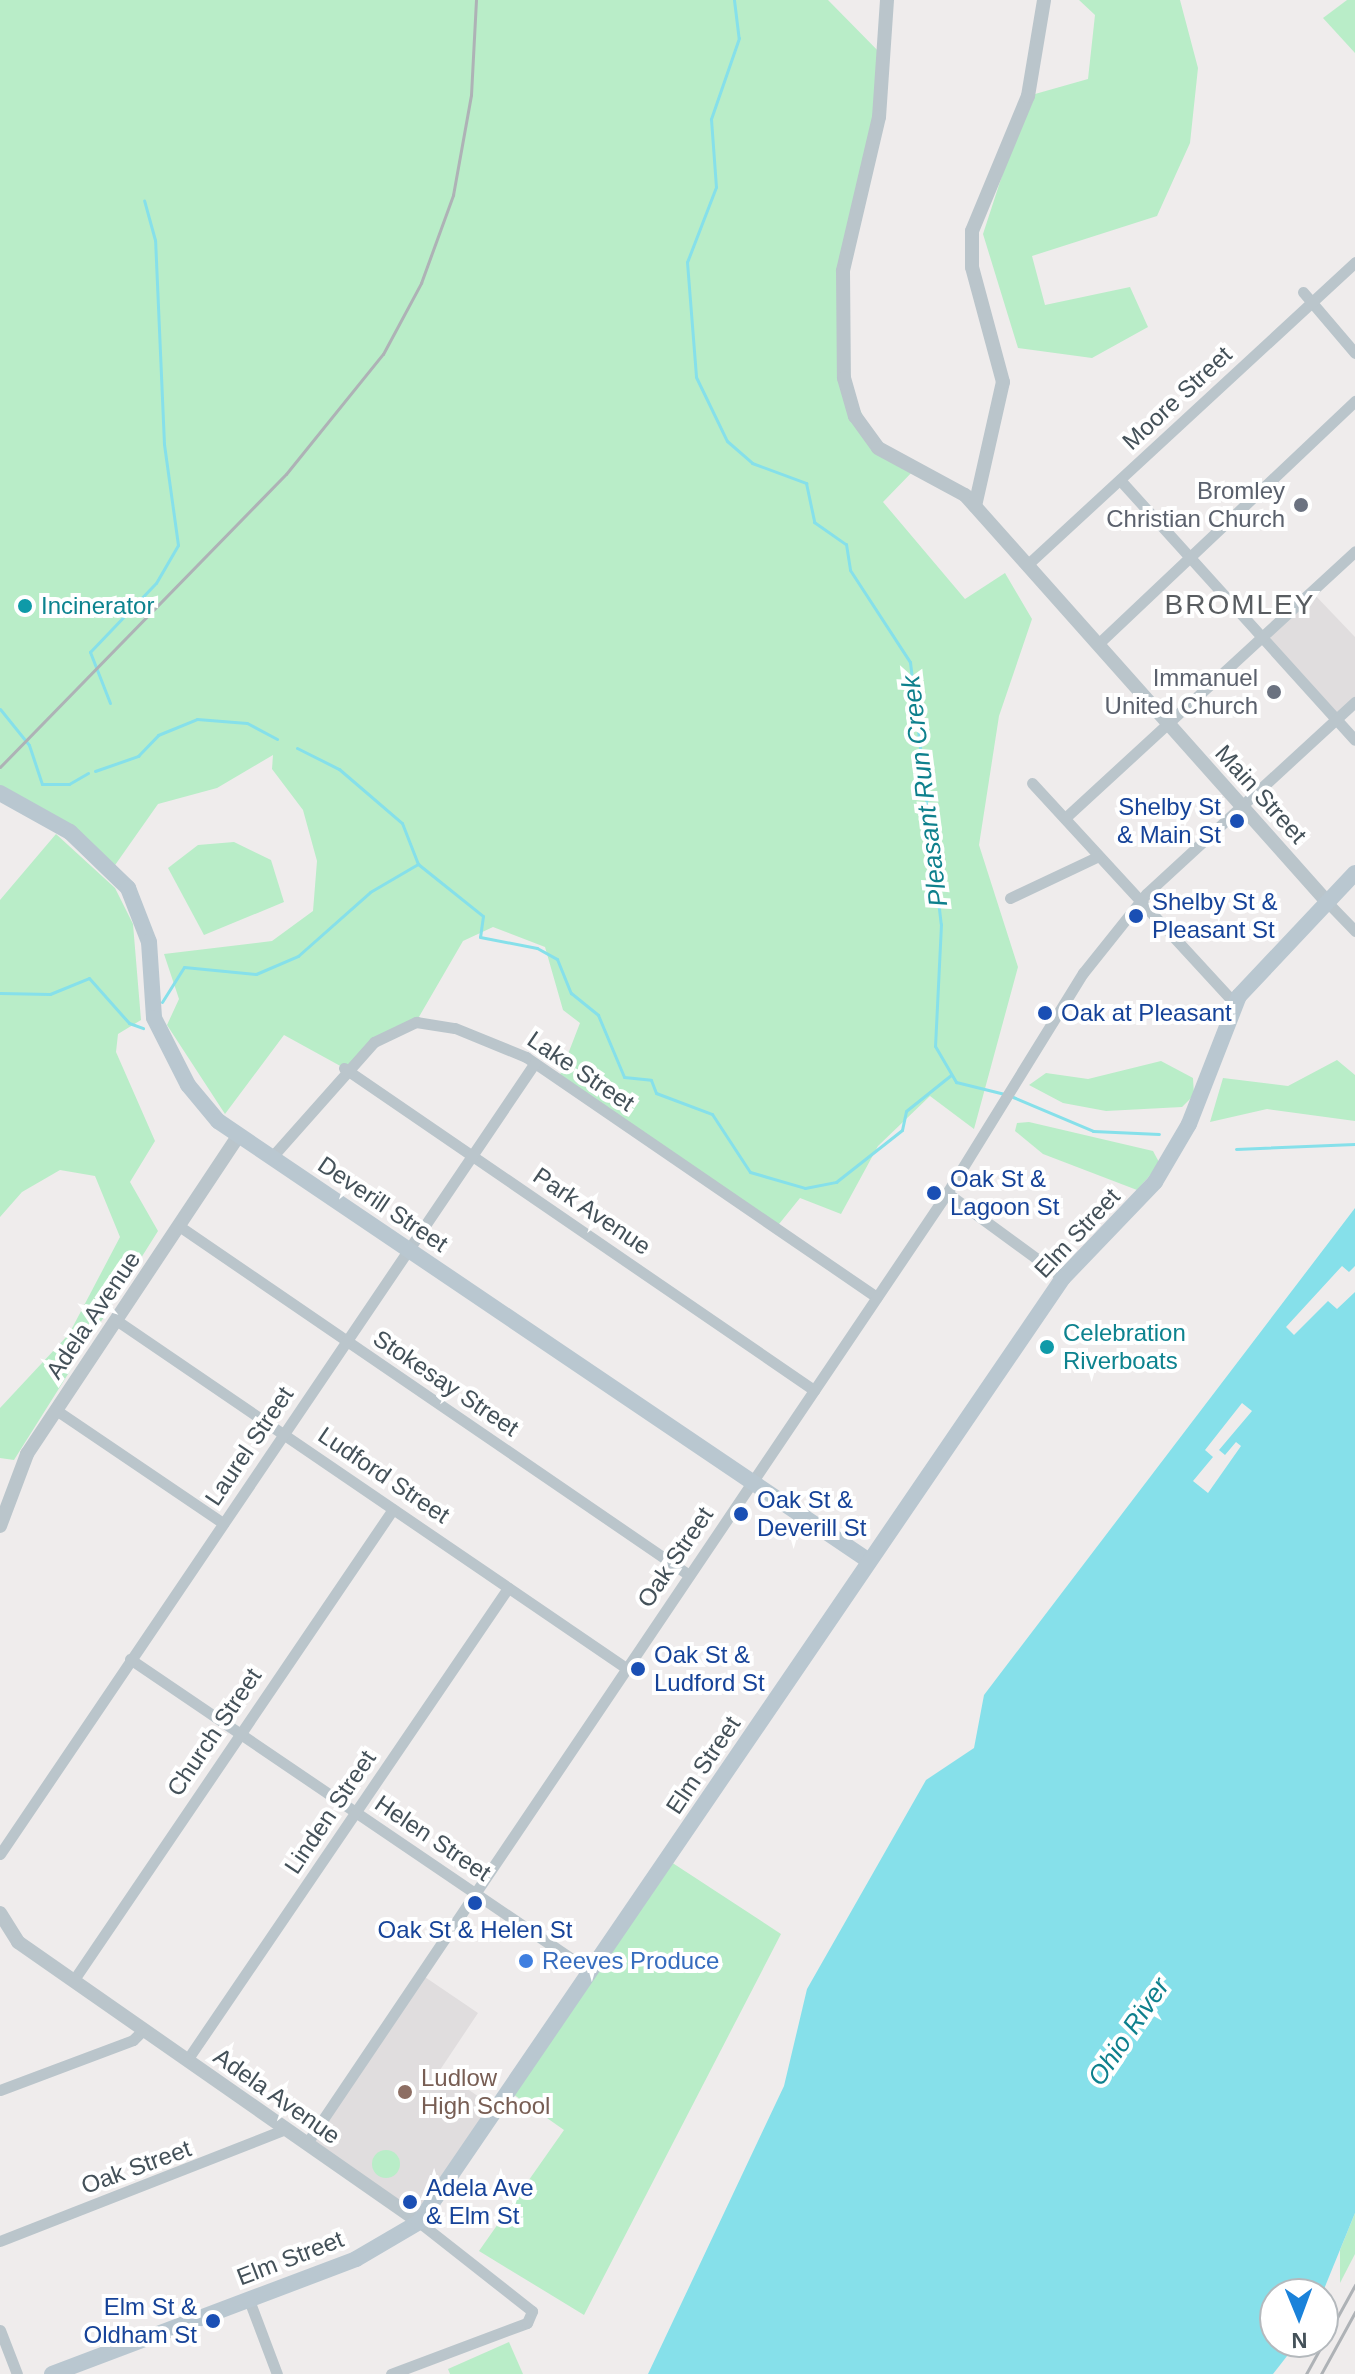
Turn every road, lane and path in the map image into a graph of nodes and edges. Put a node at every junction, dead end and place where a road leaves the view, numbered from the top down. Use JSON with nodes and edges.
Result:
{"nodes":[{"id":1,"x":887,"y":0,"type":"edge"},
{"id":2,"x":1044,"y":0,"type":"edge"},
{"id":3,"x":1355,"y":262,"type":"edge"},
{"id":4,"x":1303,"y":292,"type":"dead end"},
{"id":5,"x":1311,"y":302,"type":"junction"},
{"id":6,"x":1355,"y":353,"type":"edge"},
{"id":7,"x":1355,"y":401,"type":"edge"},
{"id":8,"x":1120,"y":480,"type":"junction"},
{"id":9,"x":975,"y":506,"type":"junction"},
{"id":10,"x":1355,"y":551,"type":"edge"},
{"id":11,"x":1192,"y":560,"type":"junction"},
{"id":12,"x":1027,"y":565,"type":"junction"},
{"id":13,"x":1265,"y":641,"type":"junction"},
{"id":14,"x":1098,"y":644,"type":"junction"},
{"id":15,"x":1355,"y":702,"type":"edge"},
{"id":16,"x":1337,"y":720,"type":"junction"},
{"id":17,"x":1170,"y":725,"type":"junction"},
{"id":18,"x":1355,"y":740,"type":"edge"},
{"id":19,"x":1032,"y":783,"type":"dead end"},
{"id":20,"x":0,"y":793,"type":"edge"},
{"id":21,"x":1241,"y":806,"type":"junction"},
{"id":22,"x":1065,"y":818,"type":"junction"},
{"id":23,"x":1099,"y":856,"type":"junction"},
{"id":24,"x":1355,"y":873,"type":"edge"},
{"id":25,"x":1010,"y":898,"type":"dead end"},
{"id":26,"x":1139,"y":901,"type":"junction"},
{"id":27,"x":1328,"y":903,"type":"junction"},
{"id":28,"x":1355,"y":931,"type":"edge"},
{"id":29,"x":1234,"y":1003,"type":"junction"},
{"id":30,"x":534,"y":1064,"type":"junction"},
{"id":31,"x":344,"y":1068,"type":"junction"},
{"id":32,"x":238,"y":1137,"type":"junction"},
{"id":33,"x":472,"y":1155,"type":"junction"},
{"id":34,"x":271,"y":1158,"type":"junction"},
{"id":35,"x":947,"y":1193,"type":"junction"},
{"id":36,"x":179,"y":1226,"type":"junction"},
{"id":37,"x":408,"y":1249,"type":"junction"},
{"id":38,"x":1063,"y":1278,"type":"junction"},
{"id":39,"x":877,"y":1297,"type":"junction"},
{"id":40,"x":116,"y":1320,"type":"junction"},
{"id":41,"x":347,"y":1341,"type":"junction"},
{"id":42,"x":814,"y":1390,"type":"junction"},
{"id":43,"x":56,"y":1410,"type":"junction"},
{"id":44,"x":284,"y":1434,"type":"junction"},
{"id":45,"x":751,"y":1483,"type":"junction"},
{"id":46,"x":393,"y":1509,"type":"junction"},
{"id":47,"x":223,"y":1523,"type":"junction"},
{"id":48,"x":0,"y":1526,"type":"edge"},
{"id":49,"x":869,"y":1561,"type":"junction"},
{"id":50,"x":689,"y":1575,"type":"junction"},
{"id":51,"x":508,"y":1588,"type":"junction"},
{"id":52,"x":130,"y":1659,"type":"junction"},
{"id":53,"x":626,"y":1668,"type":"junction"},
{"id":54,"x":240,"y":1734,"type":"junction"},
{"id":55,"x":356,"y":1812,"type":"junction"},
{"id":56,"x":0,"y":1854,"type":"edge"},
{"id":57,"x":474,"y":1892,"type":"junction"},
{"id":58,"x":0,"y":1913,"type":"edge"},
{"id":59,"x":591,"y":1972,"type":"junction"},
{"id":60,"x":73,"y":1981,"type":"junction"},
{"id":61,"x":143,"y":2030,"type":"junction"},
{"id":62,"x":187,"y":2060,"type":"junction"},
{"id":63,"x":0,"y":2090,"type":"edge"},
{"id":64,"x":286,"y":2129,"type":"junction"},
{"id":65,"x":307,"y":2143,"type":"junction"},
{"id":66,"x":419,"y":2222,"type":"junction"},
{"id":67,"x":0,"y":2241,"type":"edge"},
{"id":68,"x":249,"y":2300,"type":"junction"},
{"id":69,"x":0,"y":2330,"type":"edge"},
{"id":70,"x":17,"y":2374,"type":"edge"},
{"id":71,"x":52,"y":2374,"type":"edge"},
{"id":72,"x":277,"y":2374,"type":"edge"},
{"id":73,"x":391,"y":2374,"type":"edge"}],
"edges":[{"from":1,"to":9,"type":"street","name":"Main Street"},
{"from":2,"to":9,"type":"street"},
{"from":3,"to":5,"type":"street","name":"Moore Street"},
{"from":4,"to":5,"type":"street"},
{"from":5,"to":6,"type":"street"},
{"from":5,"to":8,"type":"street","name":"Moore Street"},
{"from":7,"to":11,"type":"street"},
{"from":8,"to":11,"type":"street"},
{"from":8,"to":12,"type":"street","name":"Moore Street"},
{"from":9,"to":12,"type":"street","name":"Main Street"},
{"from":10,"to":13,"type":"street"},
{"from":11,"to":13,"type":"street"},
{"from":11,"to":14,"type":"street"},
{"from":12,"to":14,"type":"street","name":"Main Street"},
{"from":13,"to":16,"type":"street"},
{"from":13,"to":17,"type":"street"},
{"from":14,"to":17,"type":"street","name":"Main Street"},
{"from":15,"to":16,"type":"street","name":"Oak Street"},
{"from":16,"to":18,"type":"street"},
{"from":16,"to":21,"type":"street","name":"Oak Street"},
{"from":17,"to":21,"type":"street","name":"Main Street"},
{"from":17,"to":22,"type":"street"},
{"from":19,"to":22,"type":"street"},
{"from":20,"to":32,"type":"main road","name":"Deverill Street"},
{"from":21,"to":26,"type":"street","name":"Oak Street"},
{"from":21,"to":27,"type":"street","name":"Main Street"},
{"from":22,"to":23,"type":"street"},
{"from":23,"to":25,"type":"street"},
{"from":23,"to":26,"type":"street"},
{"from":24,"to":27,"type":"main road"},
{"from":26,"to":29,"type":"street"},
{"from":26,"to":35,"type":"street","name":"Oak Street"},
{"from":27,"to":28,"type":"street","name":"Main Street"},
{"from":27,"to":29,"type":"main road"},
{"from":29,"to":38,"type":"main road","name":"Elm Street"},
{"from":30,"to":31,"type":"street","name":"Lake Street"},
{"from":30,"to":33,"type":"street","name":"Laurel Street"},
{"from":30,"to":39,"type":"street","name":"Lake Street"},
{"from":31,"to":33,"type":"street","name":"Park Avenue"},
{"from":31,"to":34,"type":"street","name":"Lake Street"},
{"from":32,"to":34,"type":"main road","name":"Deverill Street"},
{"from":32,"to":36,"type":"street","name":"Adela Avenue"},
{"from":33,"to":37,"type":"street","name":"Laurel Street"},
{"from":33,"to":42,"type":"street","name":"Park Avenue"},
{"from":34,"to":37,"type":"main road","name":"Deverill Street"},
{"from":35,"to":38,"type":"street"},
{"from":35,"to":39,"type":"street","name":"Oak Street"},
{"from":36,"to":40,"type":"street","name":"Adela Avenue"},
{"from":36,"to":41,"type":"street","name":"Stokesay Street"},
{"from":37,"to":41,"type":"street","name":"Laurel Street"},
{"from":37,"to":45,"type":"main road","name":"Deverill Street"},
{"from":38,"to":49,"type":"main road","name":"Elm Street"},
{"from":39,"to":42,"type":"street","name":"Oak Street"},
{"from":40,"to":43,"type":"street","name":"Adela Avenue"},
{"from":40,"to":44,"type":"street","name":"Ludford Street"},
{"from":41,"to":44,"type":"street","name":"Laurel Street"},
{"from":41,"to":50,"type":"street","name":"Stokesay Street"},
{"from":42,"to":45,"type":"street","name":"Oak Street"},
{"from":43,"to":47,"type":"street"},
{"from":43,"to":48,"type":"street","name":"Adela Avenue"},
{"from":44,"to":46,"type":"street","name":"Ludford Street"},
{"from":44,"to":47,"type":"street","name":"Laurel Street"},
{"from":45,"to":49,"type":"main road","name":"Deverill Street"},
{"from":45,"to":50,"type":"street","name":"Oak Street"},
{"from":46,"to":51,"type":"street","name":"Ludford Street"},
{"from":46,"to":54,"type":"street","name":"Church Street"},
{"from":47,"to":52,"type":"street","name":"Laurel Street"},
{"from":49,"to":59,"type":"main road","name":"Elm Street"},
{"from":50,"to":53,"type":"street","name":"Oak Street"},
{"from":51,"to":53,"type":"street","name":"Ludford Street"},
{"from":51,"to":55,"type":"street","name":"Linden Street"},
{"from":52,"to":54,"type":"street","name":"Helen Street"},
{"from":52,"to":56,"type":"street","name":"Laurel Street"},
{"from":53,"to":57,"type":"street","name":"Oak Street"},
{"from":54,"to":55,"type":"street","name":"Helen Street"},
{"from":54,"to":60,"type":"street","name":"Church Street"},
{"from":55,"to":57,"type":"street","name":"Helen Street"},
{"from":55,"to":62,"type":"street","name":"Linden Street"},
{"from":57,"to":59,"type":"street","name":"Helen Street"},
{"from":57,"to":65,"type":"street","name":"Oak Street"},
{"from":58,"to":60,"type":"street","name":"Adela Avenue"},
{"from":59,"to":66,"type":"main road","name":"Elm Street"},
{"from":60,"to":61,"type":"street","name":"Adela Avenue"},
{"from":61,"to":62,"type":"street","name":"Adela Avenue"},
{"from":61,"to":63,"type":"street"},
{"from":62,"to":64,"type":"street","name":"Adela Avenue"},
{"from":64,"to":65,"type":"street","name":"Adela Avenue"},
{"from":64,"to":67,"type":"street","name":"Oak Street"},
{"from":65,"to":66,"type":"street","name":"Adela Avenue"},
{"from":66,"to":68,"type":"main road","name":"Elm Street"},
{"from":66,"to":73,"type":"street","name":"Adela Avenue"},
{"from":68,"to":71,"type":"main road","name":"Elm Street"},
{"from":68,"to":72,"type":"street"},
{"from":69,"to":70,"type":"street"}]}
